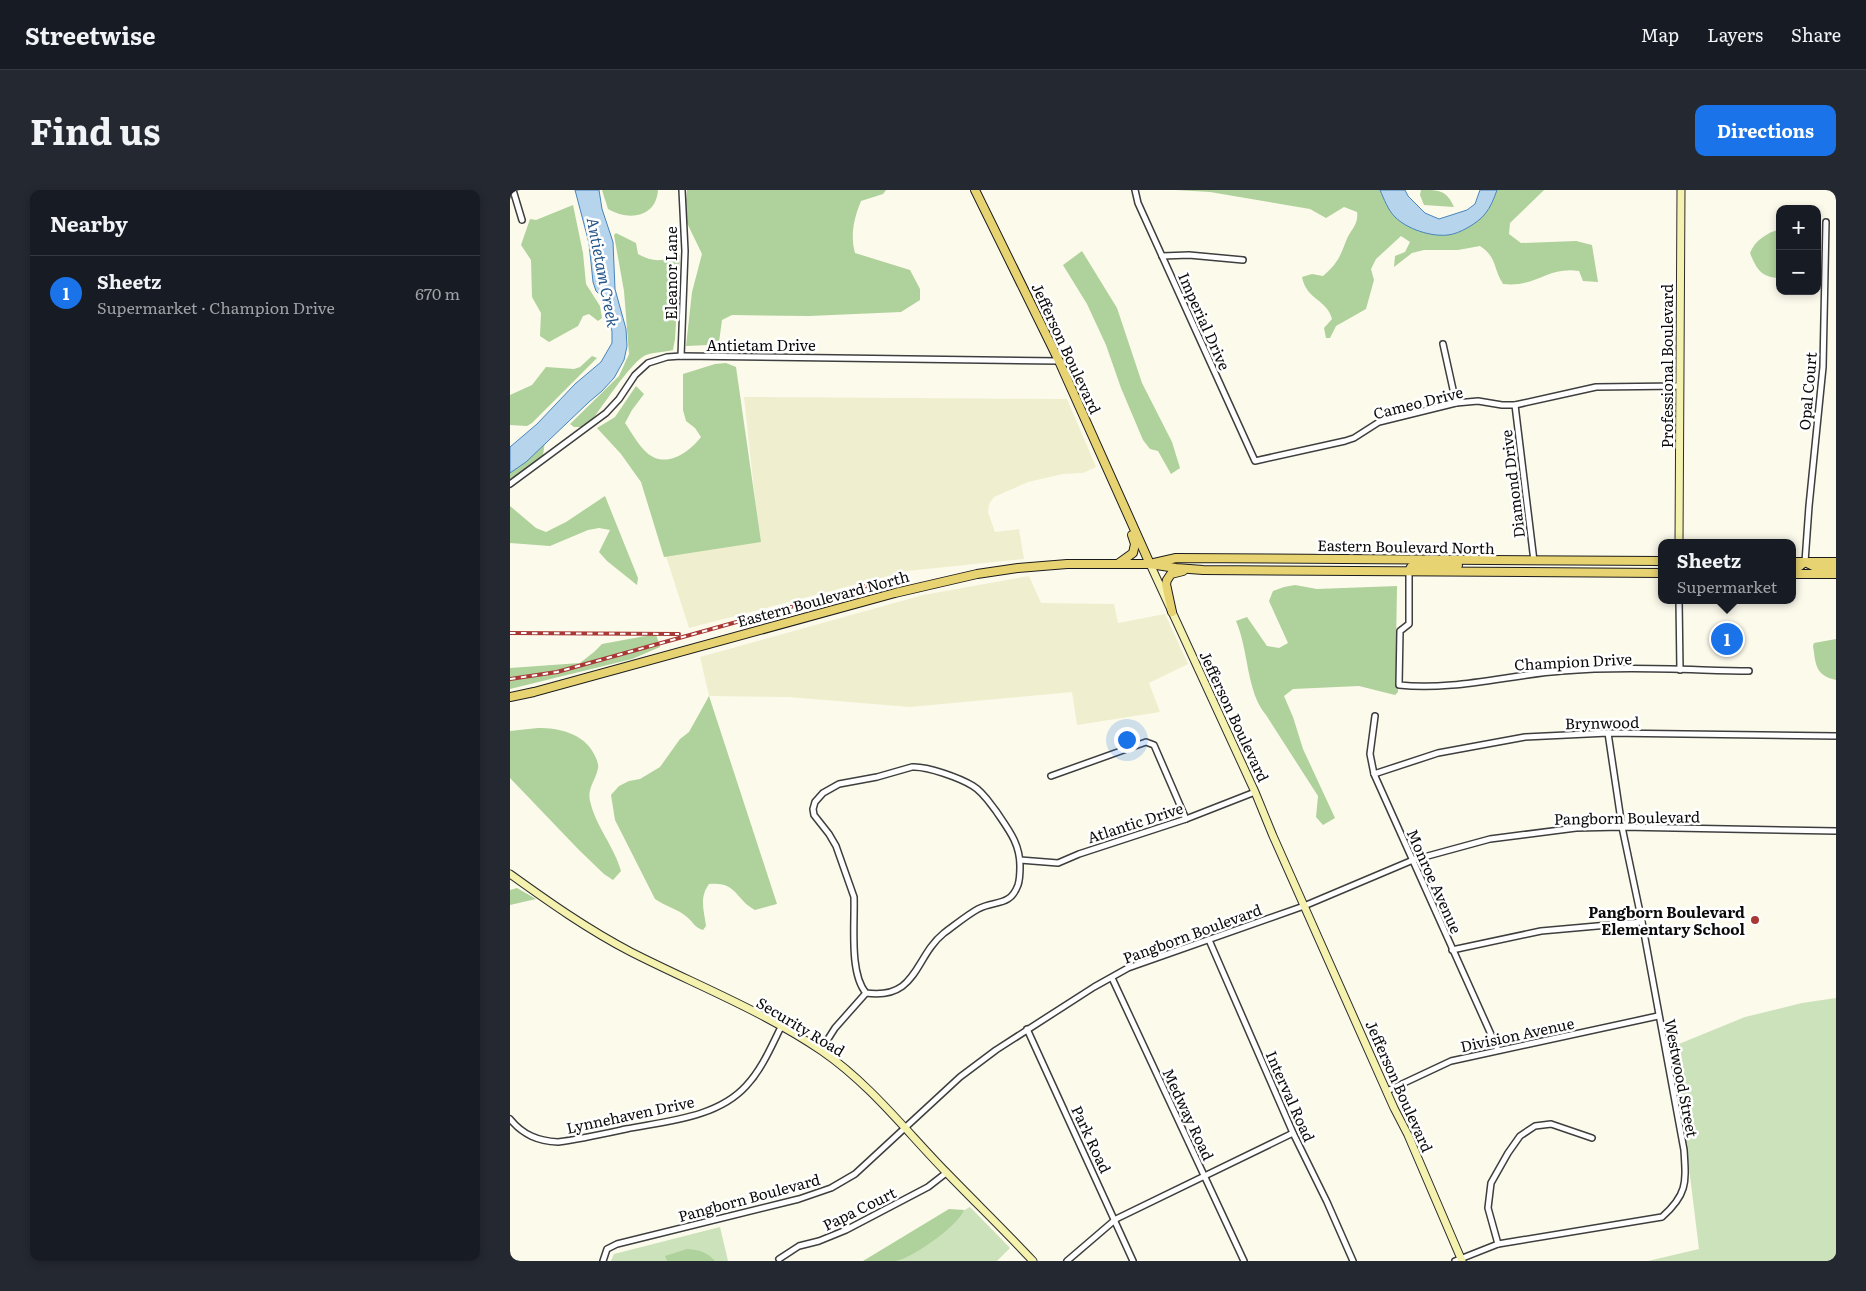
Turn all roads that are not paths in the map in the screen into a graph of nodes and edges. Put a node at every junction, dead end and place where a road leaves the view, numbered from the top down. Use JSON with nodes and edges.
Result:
{"nodes":[{"id":1,"x":513,"y":190,"type":"edge"},
{"id":2,"x":682,"y":190,"type":"edge"},
{"id":3,"x":975,"y":190,"type":"edge"},
{"id":4,"x":1135,"y":190,"type":"edge"},
{"id":5,"x":1681,"y":190,"type":"edge"},
{"id":6,"x":522,"y":220,"type":"dead end"},
{"id":7,"x":1826,"y":222,"type":"dead end"},
{"id":8,"x":1162,"y":256,"type":"junction"},
{"id":9,"x":1243,"y":260,"type":"dead end"},
{"id":10,"x":1443,"y":344,"type":"dead end"},
{"id":11,"x":681,"y":356,"type":"junction"},
{"id":12,"x":1059,"y":361,"type":"junction"},
{"id":13,"x":1680,"y":386,"type":"junction"},
{"id":14,"x":1456,"y":403,"type":"junction"},
{"id":15,"x":1515,"y":405,"type":"junction"},
{"id":16,"x":1255,"y":461,"type":"joint"},
{"id":17,"x":510,"y":484,"type":"edge"},
{"id":18,"x":1123,"y":505,"type":"junction"},
{"id":19,"x":1679,"y":539,"type":"edge"},
{"id":20,"x":1469,"y":560,"type":"junction"},
{"id":21,"x":1534,"y":561,"type":"junction"},
{"id":22,"x":1658,"y":561,"type":"edge"},
{"id":23,"x":1796,"y":562,"type":"edge"},
{"id":24,"x":1805,"y":562,"type":"junction"},
{"id":25,"x":1836,"y":562,"type":"edge"},
{"id":26,"x":1119,"y":563,"type":"junction"},
{"id":27,"x":1150,"y":564,"type":"junction"},
{"id":28,"x":1796,"y":567,"type":"edge"},
{"id":29,"x":1836,"y":568,"type":"edge"},
{"id":30,"x":1203,"y":570,"type":"junction"},
{"id":31,"x":1409,"y":571,"type":"junction"},
{"id":32,"x":1460,"y":572,"type":"junction"},
{"id":33,"x":1658,"y":573,"type":"edge"},
{"id":34,"x":1796,"y":574,"type":"edge"},
{"id":35,"x":1836,"y":574,"type":"edge"},
{"id":36,"x":1679,"y":604,"type":"edge"},
{"id":37,"x":1172,"y":612,"type":"junction"},
{"id":38,"x":1680,"y":670,"type":"junction"},
{"id":39,"x":1749,"y":671,"type":"dead end"},
{"id":40,"x":510,"y":697,"type":"edge"},
{"id":41,"x":1376,"y":716,"type":"dead end"},
{"id":42,"x":1608,"y":733,"type":"junction"},
{"id":43,"x":1836,"y":736,"type":"edge"},
{"id":44,"x":1374,"y":774,"type":"junction"},
{"id":45,"x":1051,"y":776,"type":"dead end"},
{"id":46,"x":1255,"y":792,"type":"junction"},
{"id":47,"x":1186,"y":820,"type":"junction"},
{"id":48,"x":1622,"y":827,"type":"junction"},
{"id":49,"x":1836,"y":831,"type":"edge"},
{"id":50,"x":1020,"y":860,"type":"junction"},
{"id":51,"x":1413,"y":860,"type":"junction"},
{"id":52,"x":510,"y":874,"type":"edge"},
{"id":53,"x":1304,"y":906,"type":"junction"},
{"id":54,"x":1642,"y":922,"type":"junction"},
{"id":55,"x":1209,"y":940,"type":"junction"},
{"id":56,"x":1452,"y":950,"type":"junction"},
{"id":57,"x":1112,"y":978,"type":"junction"},
{"id":58,"x":866,"y":993,"type":"junction"},
{"id":59,"x":1658,"y":1016,"type":"junction"},
{"id":60,"x":781,"y":1027,"type":"junction"},
{"id":61,"x":1027,"y":1029,"type":"junction"},
{"id":62,"x":820,"y":1050,"type":"junction"},
{"id":63,"x":1498,"y":1050,"type":"junction"},
{"id":64,"x":1387,"y":1091,"type":"junction"},
{"id":65,"x":510,"y":1119,"type":"edge"},
{"id":66,"x":905,"y":1128,"type":"junction"},
{"id":67,"x":1293,"y":1133,"type":"junction"},
{"id":68,"x":1592,"y":1138,"type":"dead end"},
{"id":69,"x":946,"y":1173,"type":"junction"},
{"id":70,"x":1204,"y":1176,"type":"junction"},
{"id":71,"x":1116,"y":1219,"type":"junction"},
{"id":72,"x":1498,"y":1244,"type":"junction"},
{"id":73,"x":779,"y":1259,"type":"dead end"},
{"id":74,"x":1459,"y":1260,"type":"edge"},
{"id":75,"x":603,"y":1261,"type":"edge"},
{"id":76,"x":1034,"y":1261,"type":"edge"},
{"id":77,"x":1067,"y":1261,"type":"edge"},
{"id":78,"x":1133,"y":1261,"type":"edge"},
{"id":79,"x":1244,"y":1261,"type":"edge"},
{"id":80,"x":1353,"y":1261,"type":"edge"}],
"edges":[{"from":1,"to":6,"type":"street"},
{"from":2,"to":11,"type":"street","name":"Eleanor Lane"},
{"from":3,"to":12,"type":"main road","name":"Jefferson Boulevard"},
{"from":4,"to":8,"type":"street","name":"Imperial Drive"},
{"from":5,"to":13,"type":"street","name":"Professional Boulevard"},
{"from":7,"to":24,"type":"street","name":"Opal Court"},
{"from":8,"to":9,"type":"street"},
{"from":8,"to":16,"type":"street","name":"Imperial Drive"},
{"from":10,"to":14,"type":"street"},
{"from":11,"to":12,"type":"street","name":"Antietam Drive"},
{"from":11,"to":17,"type":"street","name":"Antietam Drive"},
{"from":12,"to":18,"type":"main road","name":"Jefferson Boulevard"},
{"from":13,"to":15,"type":"street","name":"Cameo Drive"},
{"from":13,"to":19,"type":"street","name":"Professional Boulevard"},
{"from":14,"to":15,"type":"street","name":"Cameo Drive"},
{"from":14,"to":16,"type":"street","name":"Cameo Drive"},
{"from":15,"to":21,"type":"street","name":"Diamond Drive"},
{"from":18,"to":26,"type":"main road"},
{"from":18,"to":27,"type":"main road","name":"Jefferson Boulevard"},
{"from":20,"to":21,"type":"main road","name":"Eastern Boulevard North"},
{"from":20,"to":27,"type":"main road","name":"Eastern Boulevard North"},
{"from":20,"to":31,"type":"main road"},
{"from":21,"to":22,"type":"main road","name":"Eastern Boulevard North"},
{"from":21,"to":32,"type":"main road"},
{"from":23,"to":24,"type":"main road"},
{"from":24,"to":25,"type":"main road"},
{"from":24,"to":28,"type":"main road"},
{"from":24,"to":29,"type":"main road"},
{"from":26,"to":27,"type":"main road","name":"Eastern Boulevard North"},
{"from":26,"to":40,"type":"main road","name":"Eastern Boulevard North"},
{"from":27,"to":30,"type":"main road","name":"Eastern Boulevard North"},
{"from":27,"to":37,"type":"street","name":"Jefferson Boulevard"},
{"from":30,"to":31,"type":"main road","name":"Eastern Boulevard North"},
{"from":30,"to":37,"type":"main road"},
{"from":31,"to":32,"type":"main road","name":"Eastern Boulevard North"},
{"from":31,"to":38,"type":"street","name":"Champion Drive"},
{"from":32,"to":33,"type":"main road","name":"Eastern Boulevard North"},
{"from":34,"to":35,"type":"main road"},
{"from":36,"to":38,"type":"street"},
{"from":37,"to":46,"type":"street","name":"Jefferson Boulevard"},
{"from":38,"to":39,"type":"street","name":"Champion Drive"},
{"from":41,"to":44,"type":"street","name":"Monroe Avenue"},
{"from":42,"to":43,"type":"street","name":"Brynwood"},
{"from":42,"to":44,"type":"street","name":"Brynwood"},
{"from":42,"to":48,"type":"street","name":"Westwood Street"},
{"from":44,"to":51,"type":"street","name":"Monroe Avenue"},
{"from":45,"to":47,"type":"street"},
{"from":46,"to":47,"type":"street","name":"Atlantic Drive"},
{"from":46,"to":53,"type":"street","name":"Jefferson Boulevard"},
{"from":47,"to":50,"type":"street","name":"Atlantic Drive"},
{"from":48,"to":49,"type":"street","name":"Pangborn Boulevard"},
{"from":48,"to":51,"type":"street","name":"Pangborn Boulevard"},
{"from":48,"to":54,"type":"street","name":"Westwood Street"},
{"from":50,"to":58,"type":"street"},
{"from":50,"to":58,"type":"street"},
{"from":51,"to":53,"type":"street","name":"Pangborn Boulevard"},
{"from":51,"to":56,"type":"street","name":"Monroe Avenue"},
{"from":52,"to":60,"type":"street","name":"Security Road"},
{"from":53,"to":55,"type":"street","name":"Pangborn Boulevard"},
{"from":53,"to":64,"type":"street","name":"Jefferson Boulevard"},
{"from":54,"to":56,"type":"street"},
{"from":54,"to":59,"type":"street","name":"Westwood Street"},
{"from":55,"to":57,"type":"street","name":"Pangborn Boulevard"},
{"from":55,"to":67,"type":"street","name":"Interval Road"},
{"from":56,"to":63,"type":"street","name":"Monroe Avenue"},
{"from":57,"to":61,"type":"street","name":"Pangborn Boulevard"},
{"from":57,"to":70,"type":"street","name":"Medway Road"},
{"from":58,"to":62,"type":"street"},
{"from":59,"to":63,"type":"street","name":"Division Avenue"},
{"from":59,"to":72,"type":"street","name":"Westwood Street"},
{"from":60,"to":62,"type":"street","name":"Security Road"},
{"from":60,"to":65,"type":"street","name":"Lynnehaven Drive"},
{"from":61,"to":66,"type":"street","name":"Pangborn Boulevard"},
{"from":61,"to":71,"type":"street","name":"Park Road"},
{"from":62,"to":66,"type":"street","name":"Security Road"},
{"from":63,"to":64,"type":"street","name":"Division Avenue"},
{"from":64,"to":74,"type":"street","name":"Jefferson Boulevard"},
{"from":66,"to":69,"type":"street","name":"Security Road"},
{"from":66,"to":75,"type":"street","name":"Pangborn Boulevard"},
{"from":67,"to":70,"type":"street"},
{"from":67,"to":80,"type":"street","name":"Interval Road"},
{"from":68,"to":72,"type":"street"},
{"from":69,"to":73,"type":"street","name":"Papa Court"},
{"from":69,"to":76,"type":"street","name":"Security Road"},
{"from":70,"to":71,"type":"street"},
{"from":70,"to":79,"type":"street","name":"Medway Road"},
{"from":71,"to":77,"type":"street"},
{"from":71,"to":78,"type":"street","name":"Park Road"},
{"from":72,"to":74,"type":"street","name":"Westwood Street"}]}
